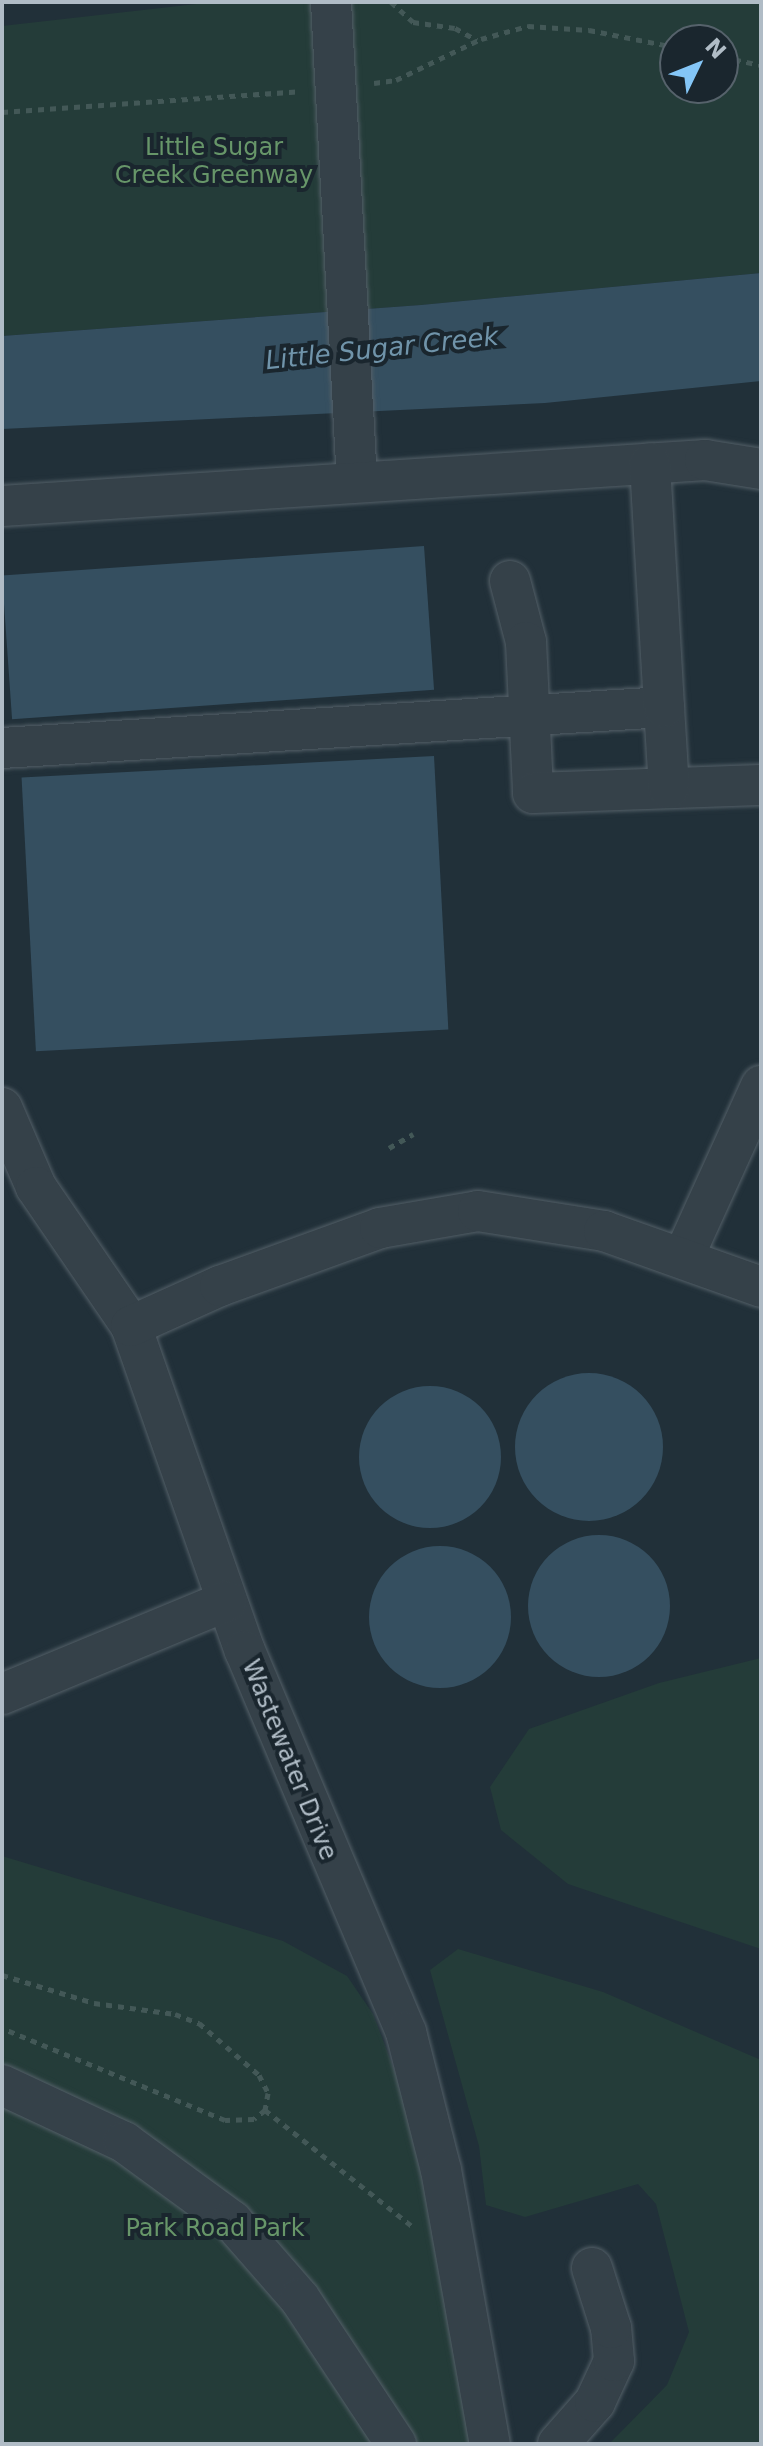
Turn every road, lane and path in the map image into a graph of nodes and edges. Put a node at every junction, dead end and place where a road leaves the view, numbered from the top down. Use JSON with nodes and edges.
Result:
{"nodes":[{"id":1,"x":331,"y":2,"type":"edge"},
{"id":2,"x":391,"y":2,"type":"edge"},
{"id":3,"x":477,"y":40,"type":"dead end"},
{"id":4,"x":739,"y":60,"type":"edge"},
{"id":5,"x":761,"y":65,"type":"edge"},
{"id":6,"x":650,"y":463,"type":"junction"},
{"id":7,"x":761,"y":469,"type":"edge"},
{"id":8,"x":356,"y":471,"type":"junction"},
{"id":9,"x":2,"y":506,"type":"edge"},
{"id":10,"x":510,"y":581,"type":"dead end"},
{"id":11,"x":664,"y":707,"type":"junction"},
{"id":12,"x":529,"y":715,"type":"junction"},
{"id":13,"x":2,"y":748,"type":"edge"},
{"id":14,"x":761,"y":785,"type":"edge"},
{"id":15,"x":669,"y":788,"type":"junction"},
{"id":16,"x":761,"y":1086,"type":"edge"},
{"id":17,"x":3,"y":1116,"type":"edge"},
{"id":18,"x":413,"y":1134,"type":"dead end"},
{"id":19,"x":389,"y":1148,"type":"dead end"},
{"id":20,"x":683,"y":1258,"type":"junction"},
{"id":21,"x":761,"y":1287,"type":"edge"},
{"id":22,"x":131,"y":1326,"type":"junction"},
{"id":23,"x":227,"y":1601,"type":"junction"},
{"id":24,"x":2,"y":1694,"type":"edge"},
{"id":25,"x":2,"y":1975,"type":"edge"},
{"id":26,"x":2,"y":2028,"type":"edge"},
{"id":27,"x":2,"y":2085,"type":"edge"},
{"id":28,"x":265,"y":2110,"type":"junction"},
{"id":29,"x":449,"y":2217,"type":"junction"},
{"id":30,"x":592,"y":2268,"type":"dead end"},
{"id":31,"x":396,"y":2444,"type":"edge"},
{"id":32,"x":490,"y":2444,"type":"edge"},
{"id":33,"x":558,"y":2444,"type":"edge"}],
"edges":[{"from":1,"to":8,"type":"lane"},
{"from":2,"to":3,"type":"path"},
{"from":4,"to":5,"type":"path"},
{"from":6,"to":7,"type":"lane"},
{"from":6,"to":8,"type":"lane"},
{"from":6,"to":11,"type":"lane"},
{"from":8,"to":9,"type":"lane"},
{"from":10,"to":12,"type":"lane"},
{"from":11,"to":12,"type":"lane"},
{"from":11,"to":15,"type":"lane"},
{"from":12,"to":13,"type":"lane"},
{"from":12,"to":15,"type":"lane"},
{"from":14,"to":15,"type":"lane"},
{"from":16,"to":20,"type":"lane"},
{"from":17,"to":22,"type":"lane","name":"Wastewater Drive"},
{"from":18,"to":19,"type":"path"},
{"from":20,"to":21,"type":"lane"},
{"from":20,"to":22,"type":"lane"},
{"from":22,"to":23,"type":"lane","name":"Wastewater Drive"},
{"from":23,"to":24,"type":"lane"},
{"from":23,"to":29,"type":"lane","name":"Wastewater Drive"},
{"from":25,"to":28,"type":"path"},
{"from":26,"to":28,"type":"path"},
{"from":27,"to":31,"type":"lane"},
{"from":28,"to":29,"type":"path"},
{"from":29,"to":32,"type":"lane","name":"Wastewater Drive"},
{"from":30,"to":33,"type":"lane"}]}
